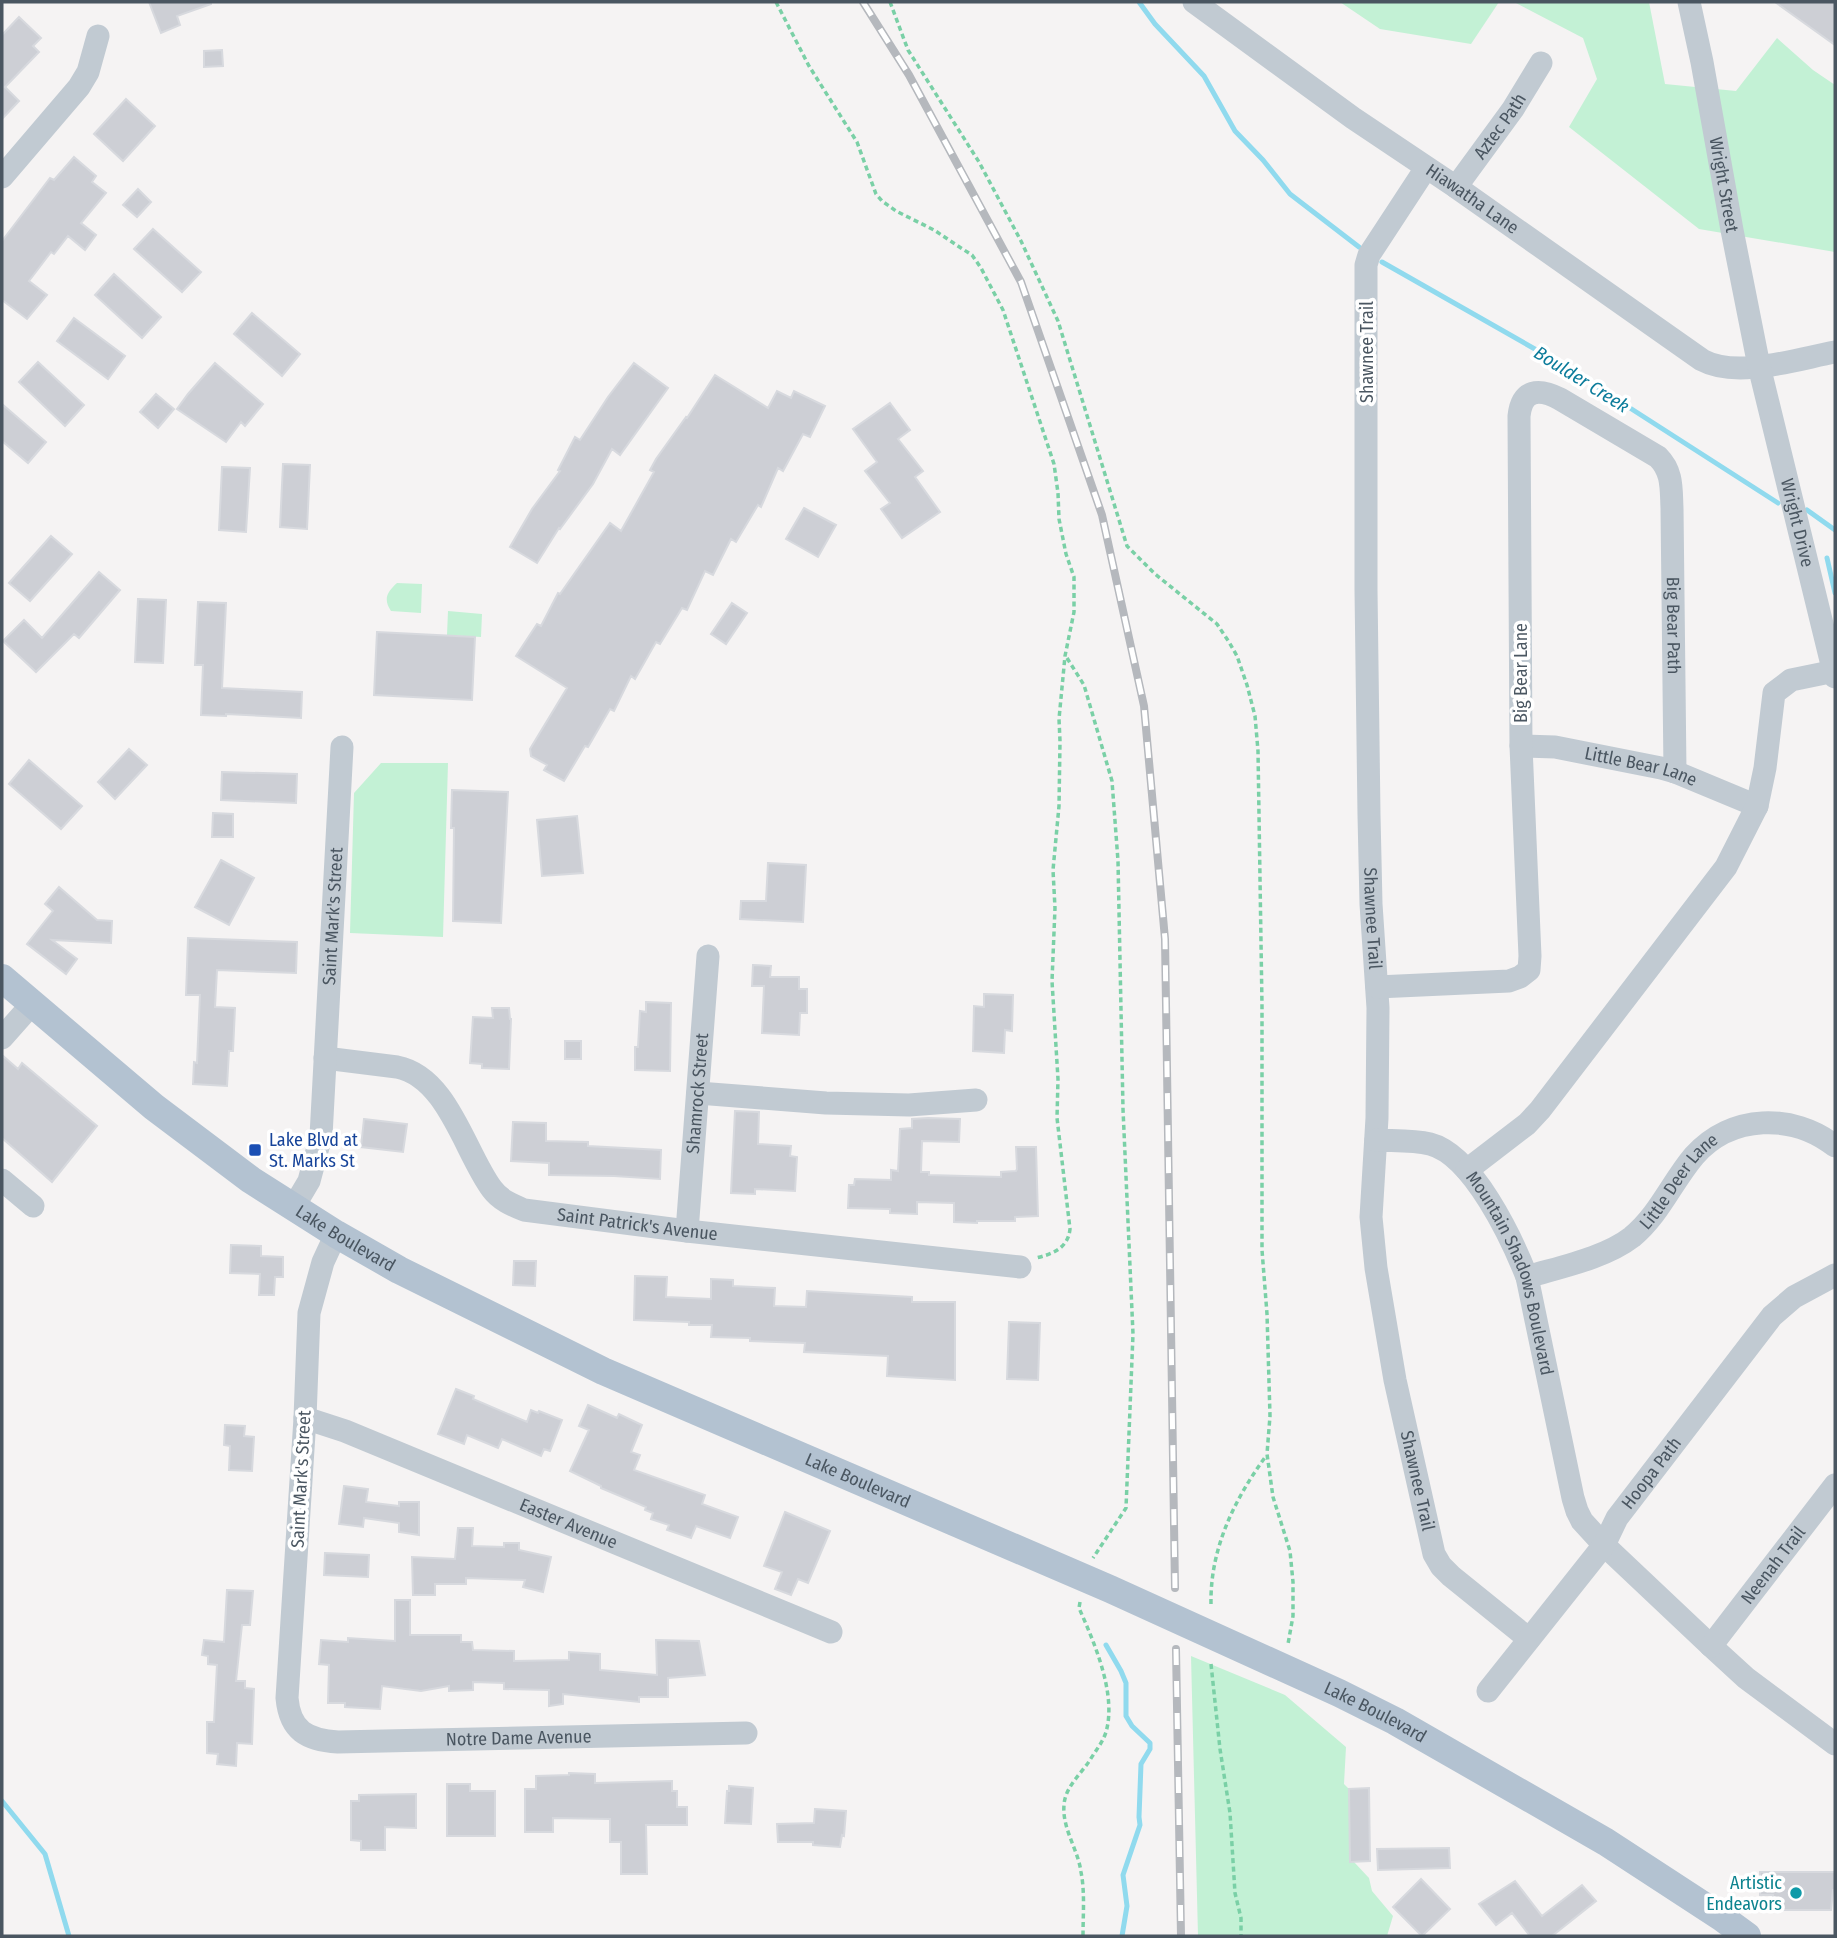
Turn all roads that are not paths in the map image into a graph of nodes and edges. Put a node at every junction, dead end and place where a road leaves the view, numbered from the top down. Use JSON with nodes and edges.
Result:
{"nodes":[{"id":1,"x":1195,"y":2,"type":"edge"},
{"id":2,"x":1689,"y":2,"type":"edge"},
{"id":3,"x":99,"y":36,"type":"dead end"},
{"id":4,"x":1541,"y":63,"type":"dead end"},
{"id":5,"x":1426,"y":168,"type":"junction"},
{"id":6,"x":2,"y":177,"type":"edge"},
{"id":7,"x":1456,"y":187,"type":"junction"},
{"id":8,"x":1835,"y":352,"type":"edge"},
{"id":9,"x":1759,"y":366,"type":"junction"},
{"id":10,"x":1671,"y":477,"type":"joint"},
{"id":11,"x":1835,"y":673,"type":"edge"},
{"id":12,"x":1521,"y":746,"type":"junction"},
{"id":13,"x":342,"y":747,"type":"dead end"},
{"id":14,"x":1675,"y":772,"type":"junction"},
{"id":15,"x":1756,"y":806,"type":"junction"},
{"id":16,"x":708,"y":956,"type":"dead end"},
{"id":17,"x":2,"y":978,"type":"edge"},
{"id":18,"x":1377,"y":987,"type":"junction"},
{"id":19,"x":32,"y":1003,"type":"junction"},
{"id":20,"x":2,"y":1038,"type":"edge"},
{"id":21,"x":325,"y":1058,"type":"junction"},
{"id":22,"x":698,"y":1093,"type":"junction"},
{"id":23,"x":976,"y":1101,"type":"dead end"},
{"id":24,"x":1376,"y":1140,"type":"junction"},
{"id":25,"x":1835,"y":1146,"type":"edge"},
{"id":26,"x":1467,"y":1170,"type":"junction"},
{"id":27,"x":2,"y":1180,"type":"edge"},
{"id":28,"x":33,"y":1206,"type":"dead end"},
{"id":29,"x":293,"y":1208,"type":"junction"},
{"id":30,"x":687,"y":1231,"type":"junction"},
{"id":31,"x":336,"y":1234,"type":"junction"},
{"id":32,"x":1020,"y":1268,"type":"road end"},
{"id":33,"x":1835,"y":1275,"type":"edge"},
{"id":34,"x":1527,"y":1277,"type":"junction"},
{"id":35,"x":305,"y":1418,"type":"junction"},
{"id":36,"x":1835,"y":1485,"type":"edge"},
{"id":37,"x":1604,"y":1545,"type":"junction"},
{"id":38,"x":831,"y":1632,"type":"dead end"},
{"id":39,"x":1529,"y":1639,"type":"junction"},
{"id":40,"x":1711,"y":1646,"type":"junction"},
{"id":41,"x":1488,"y":1691,"type":"dead end"},
{"id":42,"x":296,"y":1727,"type":"joint"},
{"id":43,"x":746,"y":1733,"type":"dead end"},
{"id":44,"x":1832,"y":1734,"type":"edge"},
{"id":45,"x":1747,"y":1936,"type":"edge"}],
"edges":[{"from":1,"to":5,"type":"street","name":"Hiawatha Lane"},
{"from":2,"to":9,"type":"street","name":"Wright Street"},
{"from":3,"to":6,"type":"street"},
{"from":4,"to":7,"type":"street","name":"Aztec Path"},
{"from":5,"to":7,"type":"street","name":"Hiawatha Lane"},
{"from":5,"to":18,"type":"street","name":"Shawnee Trail"},
{"from":7,"to":9,"type":"street","name":"Hiawatha Lane"},
{"from":8,"to":9,"type":"street","name":"Hiawatha Lane"},
{"from":9,"to":11,"type":"street","name":"Wright Drive"},
{"from":10,"to":12,"type":"street","name":"Big Bear Lane"},
{"from":10,"to":14,"type":"street","name":"Big Bear Path"},
{"from":11,"to":15,"type":"street","name":"Mountain Shadows Boulevard"},
{"from":12,"to":14,"type":"street","name":"Little Bear Lane"},
{"from":12,"to":18,"type":"street","name":"Big Bear Lane"},
{"from":13,"to":21,"type":"street","name":"Saint Mark's Street"},
{"from":14,"to":15,"type":"street","name":"Little Bear Lane"},
{"from":15,"to":26,"type":"street","name":"Mountain Shadows Boulevard"},
{"from":16,"to":22,"type":"street","name":"Shamrock Street"},
{"from":17,"to":19,"type":"main road","name":"Lake Boulevard"},
{"from":18,"to":24,"type":"street","name":"Shawnee Trail"},
{"from":19,"to":20,"type":"street"},
{"from":19,"to":29,"type":"main road","name":"Lake Boulevard"},
{"from":21,"to":29,"type":"street","name":"Saint Mark's Street"},
{"from":21,"to":30,"type":"street","name":"Saint Patrick's Avenue"},
{"from":22,"to":23,"type":"street"},
{"from":22,"to":30,"type":"street","name":"Shamrock Street"},
{"from":24,"to":26,"type":"street"},
{"from":24,"to":39,"type":"street","name":"Shawnee Trail"},
{"from":25,"to":34,"type":"street","name":"Little Deer Lane"},
{"from":26,"to":34,"type":"street","name":"Mountain Shadows Boulevard"},
{"from":27,"to":28,"type":"street"},
{"from":29,"to":31,"type":"main road","name":"Lake Boulevard"},
{"from":30,"to":32,"type":"street","name":"Saint Patrick's Avenue"},
{"from":31,"to":35,"type":"street","name":"Saint Mark's Street"},
{"from":31,"to":45,"type":"main road","name":"Lake Boulevard"},
{"from":33,"to":37,"type":"street","name":"Hoopa Path"},
{"from":34,"to":37,"type":"street","name":"Mountain Shadows Boulevard"},
{"from":35,"to":38,"type":"street","name":"Easter Avenue"},
{"from":35,"to":42,"type":"street","name":"Saint Mark's Street"},
{"from":36,"to":40,"type":"street","name":"Neenah Trail"},
{"from":37,"to":39,"type":"street","name":"Hoopa Path"},
{"from":37,"to":40,"type":"street","name":"Mountain Shadows Boulevard"},
{"from":39,"to":41,"type":"street","name":"Hoopa Path"},
{"from":40,"to":44,"type":"street","name":"Mountain Shadows Boulevard"},
{"from":42,"to":43,"type":"street","name":"Notre Dame Avenue"}]}
